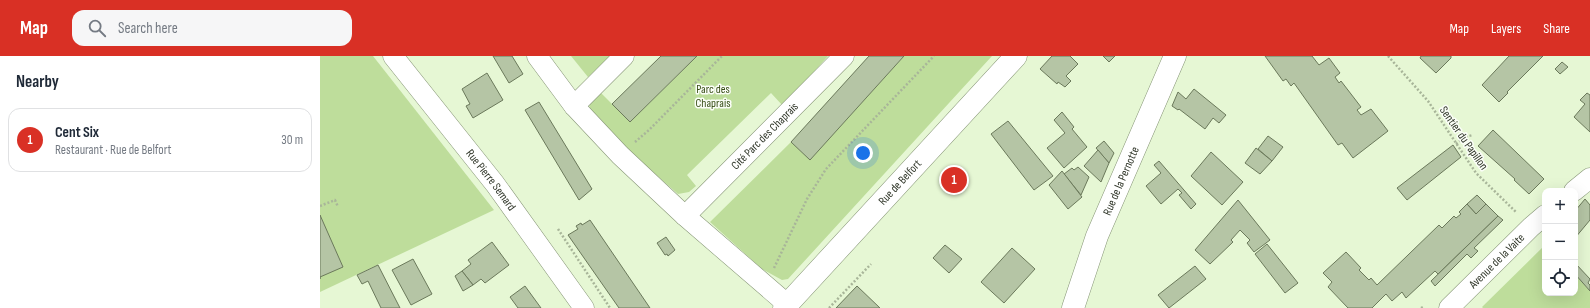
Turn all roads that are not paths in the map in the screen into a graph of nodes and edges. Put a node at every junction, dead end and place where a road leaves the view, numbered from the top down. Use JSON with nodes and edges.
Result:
{"nodes":[{"id":1,"x":393,"y":56,"type":"edge"},
{"id":2,"x":537,"y":56,"type":"edge"},
{"id":3,"x":624,"y":56,"type":"edge"},
{"id":4,"x":844,"y":56,"type":"edge"},
{"id":5,"x":1016,"y":56,"type":"edge"},
{"id":6,"x":1174,"y":56,"type":"edge"},
{"id":7,"x":574,"y":106,"type":"junction"},
{"id":8,"x":1590,"y":178,"type":"edge"},
{"id":9,"x":1578,"y":188,"type":"edge"},
{"id":10,"x":685,"y":216,"type":"junction"},
{"id":11,"x":1538,"y":221,"type":"edge"},
{"id":12,"x":786,"y":306,"type":"edge"},
{"id":13,"x":584,"y":308,"type":"edge"},
{"id":14,"x":1073,"y":308,"type":"edge"},
{"id":15,"x":1449,"y":308,"type":"edge"}],
"edges":[{"from":1,"to":13,"type":"street","name":"Rue Pierre Semard"},
{"from":2,"to":7,"type":"street"},
{"from":3,"to":7,"type":"street"},
{"from":4,"to":10,"type":"street","name":"Cité Parc des Chaprais"},
{"from":5,"to":12,"type":"main road","name":"Rue de Belfort"},
{"from":6,"to":14,"type":"main road","name":"Rue de la Pernotte"},
{"from":7,"to":10,"type":"street"},
{"from":8,"to":9,"type":"street"},
{"from":10,"to":12,"type":"street"},
{"from":11,"to":15,"type":"street","name":"Avenue de la Vaite"}]}
